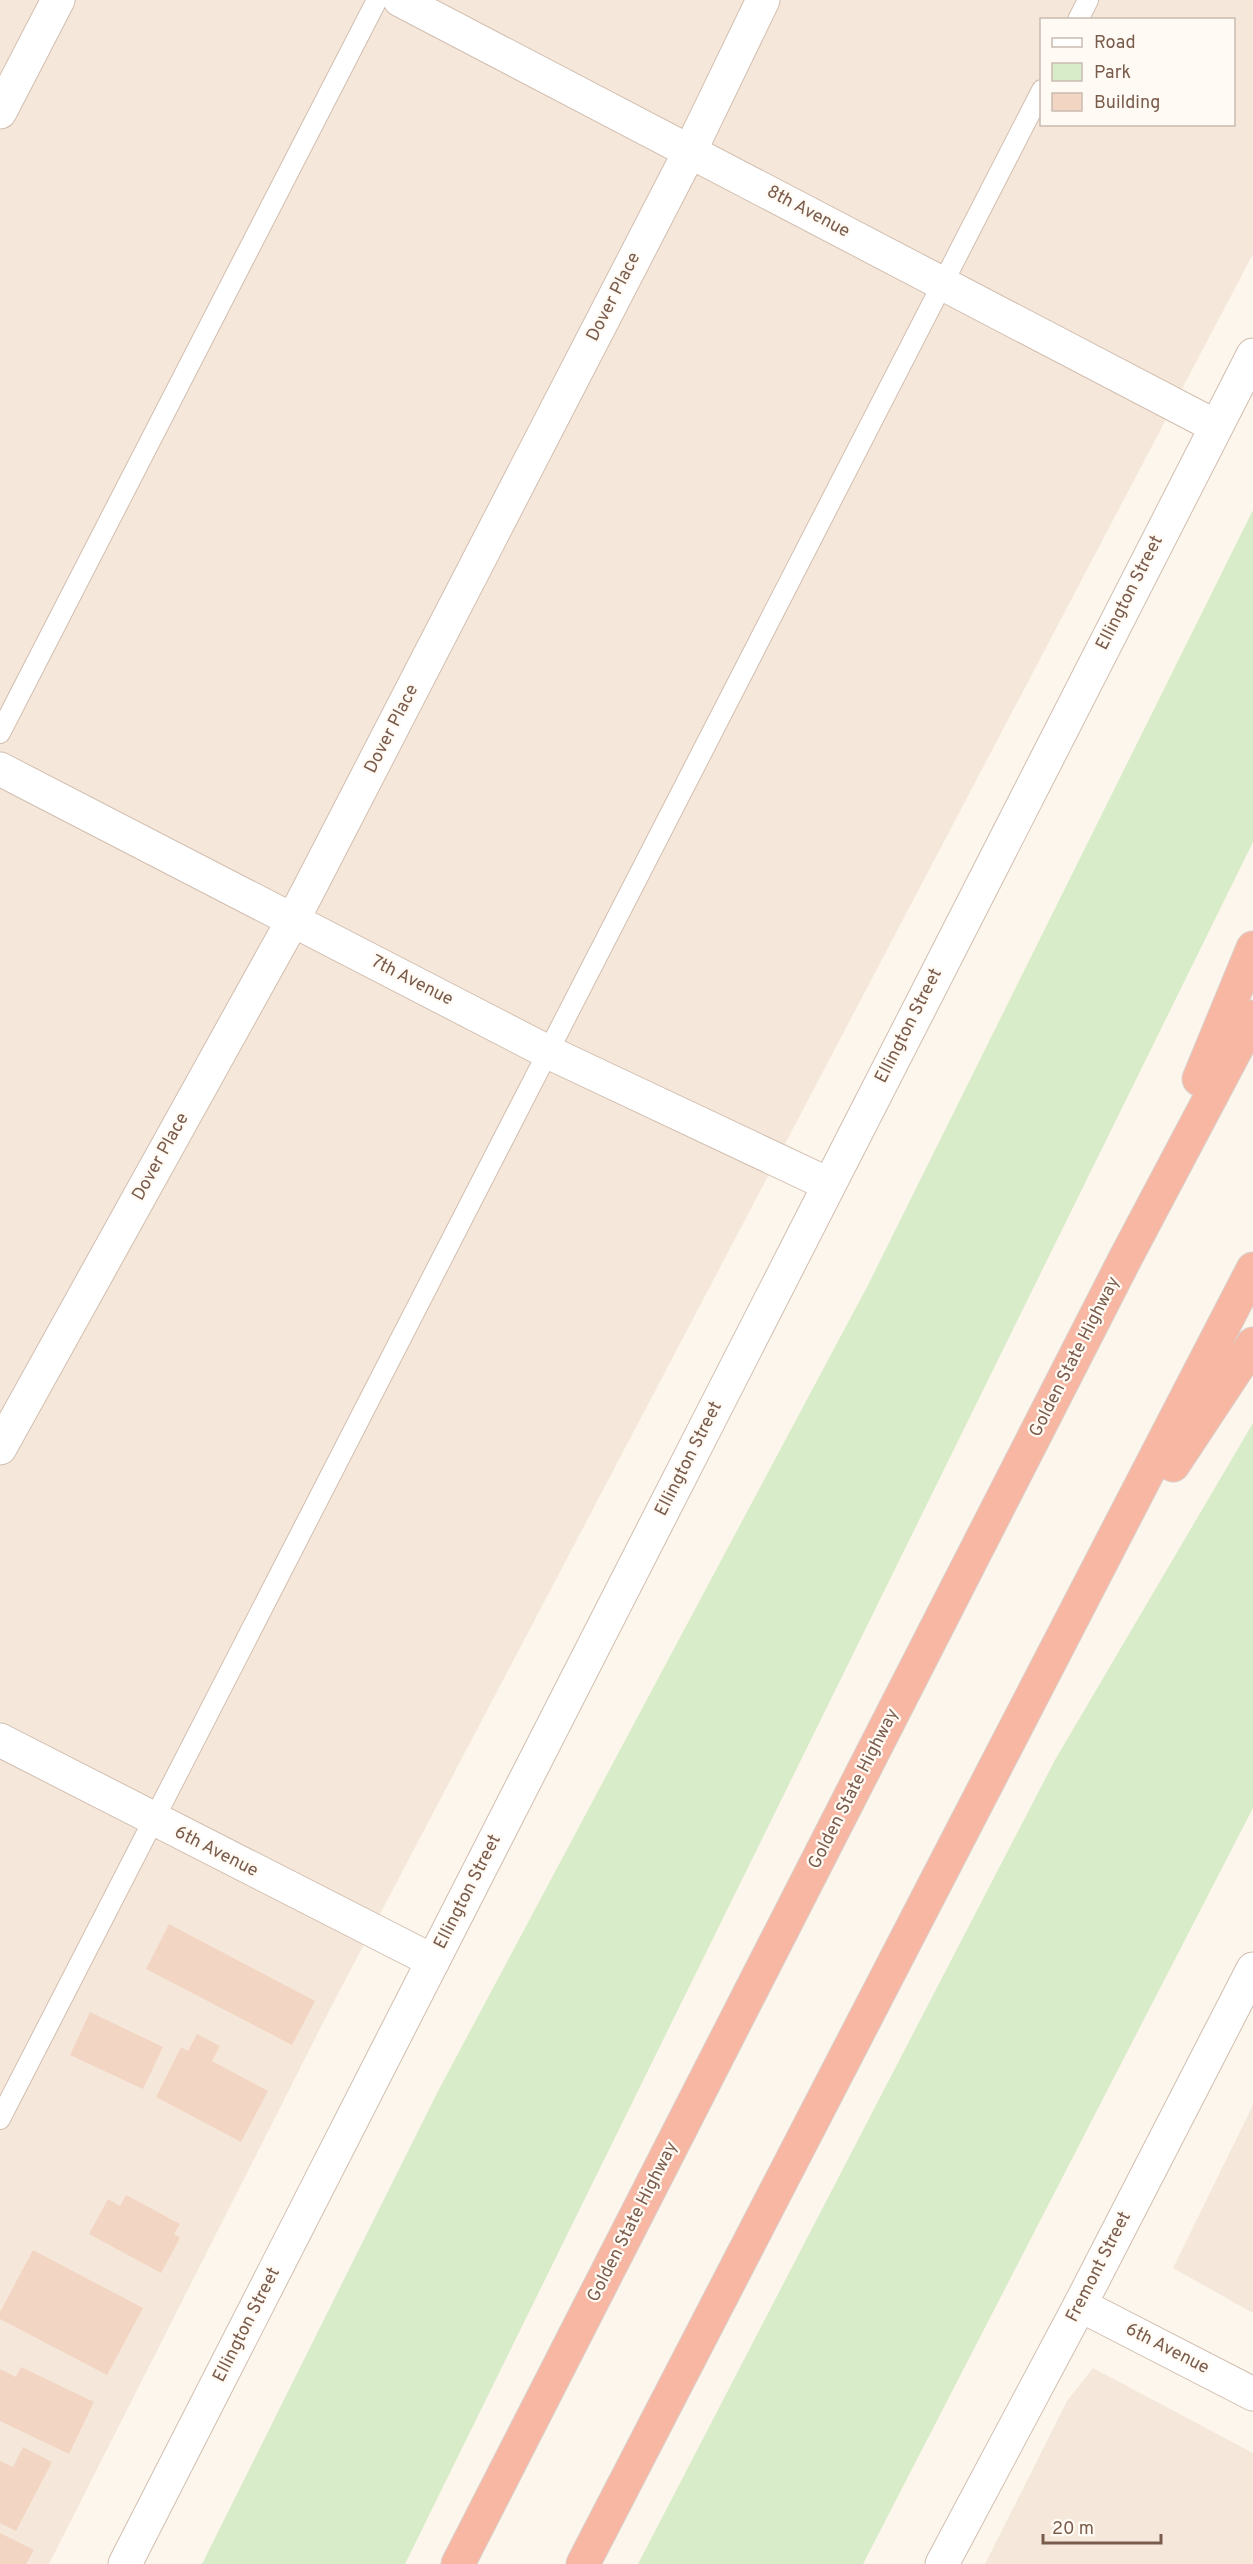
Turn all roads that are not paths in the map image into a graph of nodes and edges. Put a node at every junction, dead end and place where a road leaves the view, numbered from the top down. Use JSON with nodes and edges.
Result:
{"nodes":[{"id":1,"x":57,"y":0,"type":"edge"},
{"id":2,"x":376,"y":0,"type":"edge"},
{"id":3,"x":400,"y":0,"type":"edge"},
{"id":4,"x":763,"y":0,"type":"edge"},
{"id":5,"x":1088,"y":0,"type":"edge"},
{"id":6,"x":1079,"y":18,"type":"edge"},
{"id":7,"x":1040,"y":92,"type":"edge"},
{"id":8,"x":0,"y":112,"type":"edge"},
{"id":9,"x":690,"y":151,"type":"junction"},
{"id":10,"x":942,"y":282,"type":"junction"},
{"id":11,"x":1253,"y":355,"type":"edge"},
{"id":12,"x":1215,"y":426,"type":"junction"},
{"id":13,"x":0,"y":733,"type":"edge"},
{"id":14,"x":0,"y":769,"type":"edge"},
{"id":15,"x":293,"y":920,"type":"junction"},
{"id":16,"x":1253,"y":948,"type":"edge"},
{"id":17,"x":1253,"y":1017,"type":"edge"},
{"id":18,"x":548,"y":1052,"type":"junction"},
{"id":19,"x":828,"y":1184,"type":"junction"},
{"id":20,"x":1125,"y":1259,"type":"junction"},
{"id":21,"x":1253,"y":1269,"type":"edge"},
{"id":22,"x":1253,"y":1344,"type":"edge"},
{"id":23,"x":0,"y":1448,"type":"edge"},
{"id":24,"x":1078,"y":1610,"type":"junction"},
{"id":25,"x":0,"y":1740,"type":"edge"},
{"id":26,"x":153,"y":1820,"type":"junction"},
{"id":27,"x":433,"y":1961,"type":"junction"},
{"id":28,"x":1253,"y":1969,"type":"edge"},
{"id":29,"x":0,"y":2119,"type":"edge"},
{"id":30,"x":1080,"y":2304,"type":"junction"},
{"id":31,"x":1253,"y":2394,"type":"edge"},
{"id":32,"x":125,"y":2564,"type":"edge"},
{"id":33,"x":458,"y":2564,"type":"edge"},
{"id":34,"x":583,"y":2564,"type":"edge"},
{"id":35,"x":942,"y":2564,"type":"edge"}],
"edges":[{"from":1,"to":8,"type":"street"},
{"from":2,"to":13,"type":"lane"},
{"from":3,"to":9,"type":"street","name":"8th Avenue"},
{"from":4,"to":9,"type":"street","name":"Dover Place"},
{"from":5,"to":6,"type":"lane"},
{"from":7,"to":10,"type":"lane"},
{"from":9,"to":10,"type":"street","name":"8th Avenue"},
{"from":9,"to":15,"type":"street","name":"Dover Place"},
{"from":10,"to":12,"type":"street","name":"8th Avenue"},
{"from":10,"to":18,"type":"lane"},
{"from":11,"to":12,"type":"street","name":"Ellington Street"},
{"from":12,"to":19,"type":"street","name":"Ellington Street"},
{"from":14,"to":15,"type":"street","name":"7th Avenue"},
{"from":15,"to":18,"type":"street","name":"7th Avenue"},
{"from":15,"to":23,"type":"street","name":"Dover Place"},
{"from":16,"to":20,"type":"highway"},
{"from":17,"to":20,"type":"highway","name":"Golden State Highway"},
{"from":18,"to":19,"type":"street","name":"7th Avenue"},
{"from":18,"to":26,"type":"lane"},
{"from":19,"to":27,"type":"street","name":"Ellington Street"},
{"from":20,"to":33,"type":"highway","name":"Golden State Highway"},
{"from":21,"to":24,"type":"highway"},
{"from":22,"to":24,"type":"highway"},
{"from":24,"to":34,"type":"highway"},
{"from":25,"to":26,"type":"street","name":"6th Avenue"},
{"from":26,"to":27,"type":"street","name":"6th Avenue"},
{"from":26,"to":29,"type":"lane"},
{"from":27,"to":32,"type":"street","name":"Ellington Street"},
{"from":28,"to":30,"type":"street","name":"Fremont Street"},
{"from":30,"to":31,"type":"street","name":"6th Avenue"},
{"from":30,"to":35,"type":"street","name":"Fremont Street"}]}
